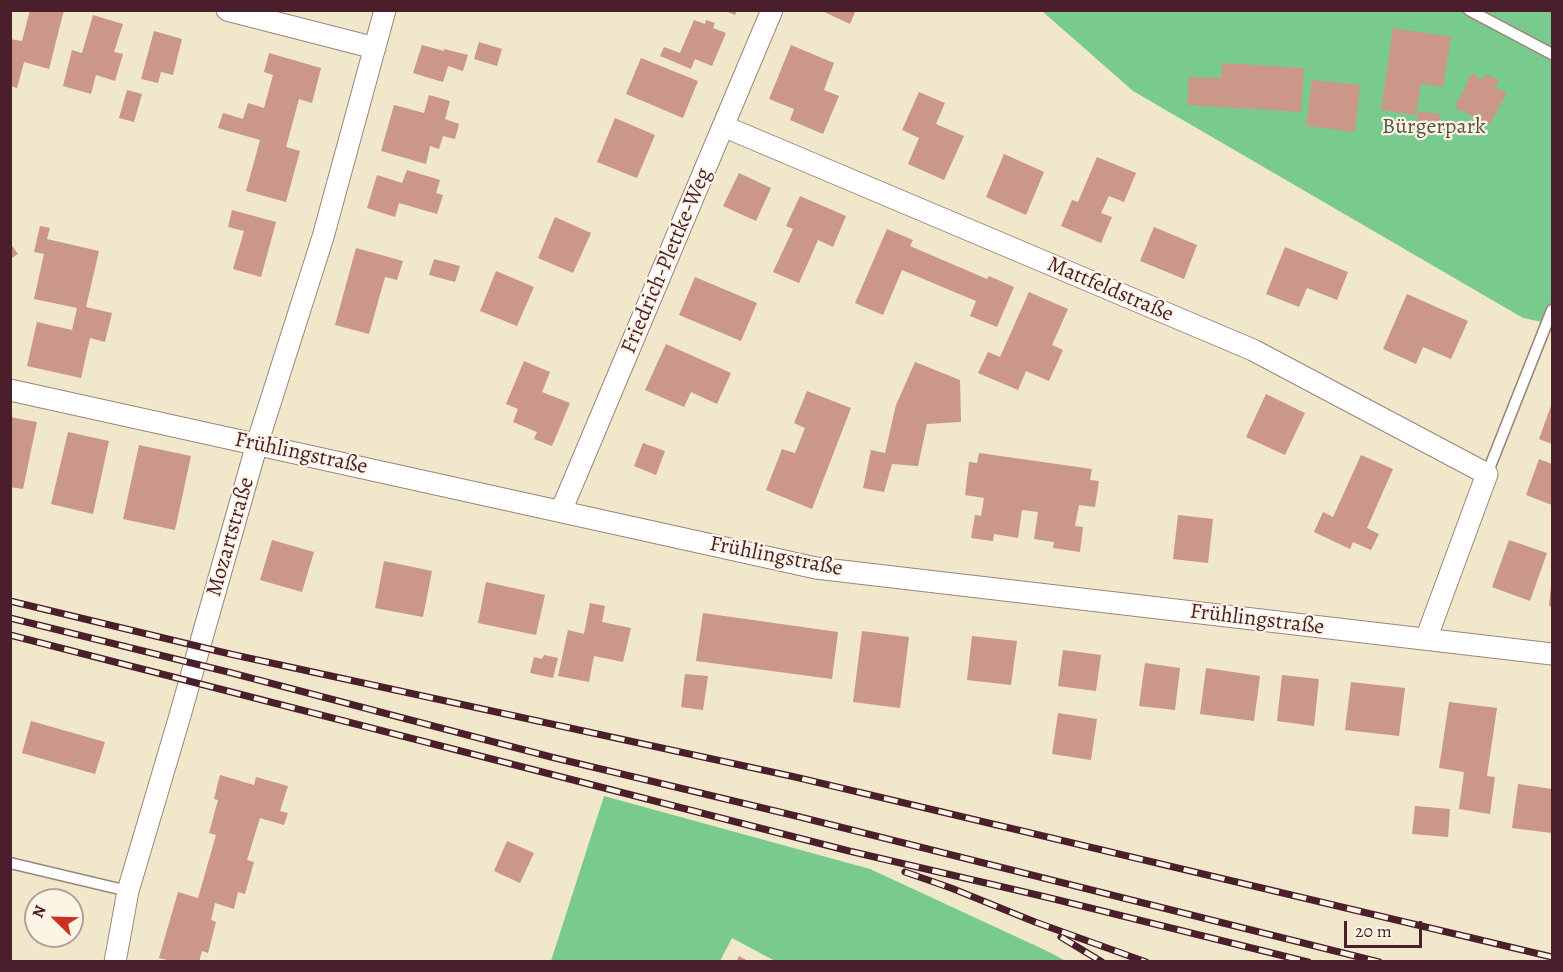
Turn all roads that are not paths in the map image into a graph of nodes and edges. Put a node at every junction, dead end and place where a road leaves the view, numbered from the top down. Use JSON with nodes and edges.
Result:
{"nodes":[{"id":1,"x":226,"y":10,"type":"edge"},
{"id":2,"x":385,"y":10,"type":"edge"},
{"id":3,"x":772,"y":10,"type":"edge"},
{"id":4,"x":1469,"y":10,"type":"edge"},
{"id":5,"x":375,"y":48,"type":"junction"},
{"id":6,"x":1552,"y":54,"type":"edge"},
{"id":7,"x":723,"y":126,"type":"junction"},
{"id":8,"x":1552,"y":310,"type":"edge"},
{"id":9,"x":10,"y":390,"type":"edge"},
{"id":10,"x":257,"y":444,"type":"junction"},
{"id":11,"x":1487,"y":474,"type":"junction"},
{"id":12,"x":561,"y":511,"type":"junction"},
{"id":13,"x":1426,"y":639,"type":"junction"},
{"id":14,"x":1552,"y":654,"type":"edge"},
{"id":15,"x":10,"y":863,"type":"edge"},
{"id":16,"x":128,"y":891,"type":"junction"},
{"id":17,"x":115,"y":962,"type":"edge"}],
"edges":[{"from":1,"to":5,"type":"street"},
{"from":2,"to":5,"type":"street","name":"Mozartstraße"},
{"from":3,"to":7,"type":"street","name":"Friedrich-Plettke-Weg"},
{"from":4,"to":6,"type":"lane"},
{"from":5,"to":10,"type":"street","name":"Mozartstraße"},
{"from":7,"to":11,"type":"street","name":"Mattfeldstraße"},
{"from":7,"to":12,"type":"street","name":"Friedrich-Plettke-Weg"},
{"from":8,"to":11,"type":"lane"},
{"from":9,"to":10,"type":"street","name":"Frühlingstraße"},
{"from":10,"to":12,"type":"street","name":"Frühlingstraße"},
{"from":10,"to":16,"type":"street","name":"Mozartstraße"},
{"from":11,"to":13,"type":"street"},
{"from":12,"to":13,"type":"street","name":"Frühlingstraße"},
{"from":13,"to":14,"type":"street","name":"Frühlingstraße"},
{"from":15,"to":16,"type":"lane"},
{"from":16,"to":17,"type":"street","name":"Mozartstraße"}]}
